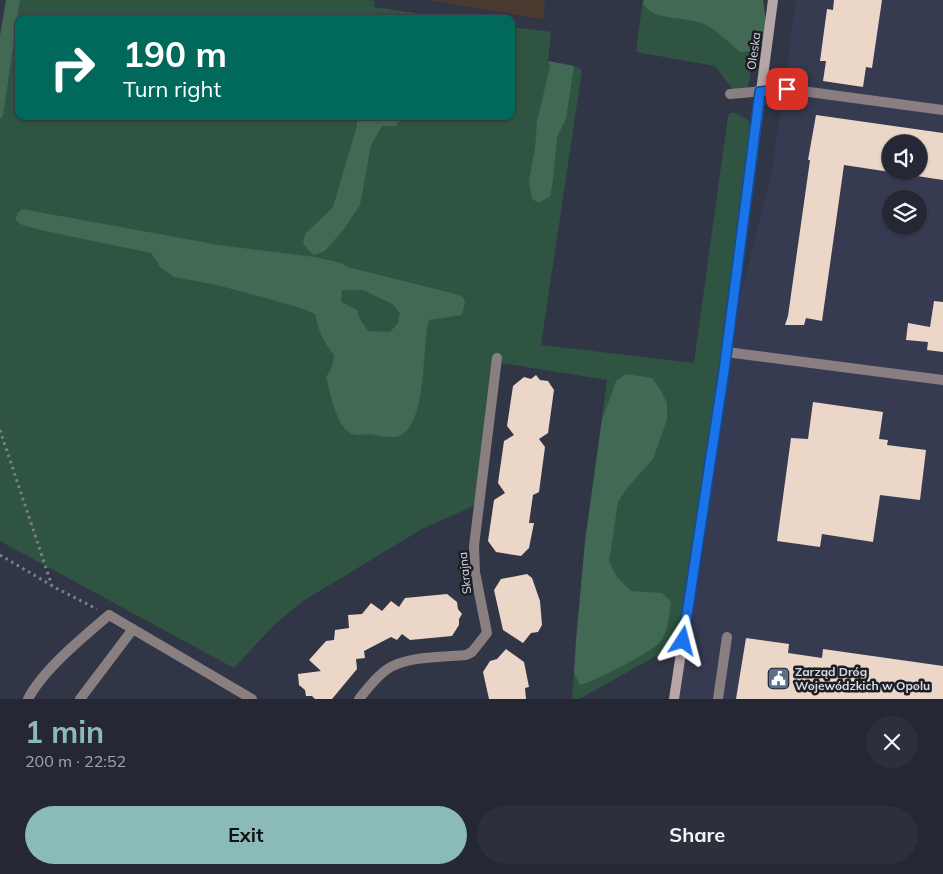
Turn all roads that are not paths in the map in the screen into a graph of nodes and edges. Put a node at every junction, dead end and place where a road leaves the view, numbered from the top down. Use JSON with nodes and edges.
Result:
{"nodes":[{"id":1,"x":774,"y":0,"type":"edge"},
{"id":2,"x":760,"y":92,"type":"junction"},
{"id":3,"x":730,"y":94,"type":"dead end"},
{"id":4,"x":943,"y":110,"type":"edge"},
{"id":5,"x":726,"y":352,"type":"junction"},
{"id":6,"x":497,"y":358,"type":"dead end"},
{"id":7,"x":943,"y":380,"type":"edge"},
{"id":8,"x":133,"y":629,"type":"junction"},
{"id":9,"x":727,"y":637,"type":"dead end"},
{"id":10,"x":28,"y":699,"type":"edge"},
{"id":11,"x":80,"y":699,"type":"edge"},
{"id":12,"x":252,"y":699,"type":"edge"},
{"id":13,"x":359,"y":699,"type":"edge"},
{"id":14,"x":674,"y":699,"type":"edge"},
{"id":15,"x":718,"y":699,"type":"edge"}],
"edges":[{"from":1,"to":2,"type":"main road","name":"Oleska"},
{"from":2,"to":3,"type":"street"},
{"from":2,"to":4,"type":"street"},
{"from":2,"to":5,"type":"main road","name":"Oleska"},
{"from":5,"to":7,"type":"street"},
{"from":5,"to":14,"type":"main road","name":"Oleska"},
{"from":6,"to":13,"type":"street","name":"Skrajna"},
{"from":8,"to":10,"type":"street"},
{"from":8,"to":11,"type":"street"},
{"from":8,"to":12,"type":"street"},
{"from":9,"to":15,"type":"street"}]}
